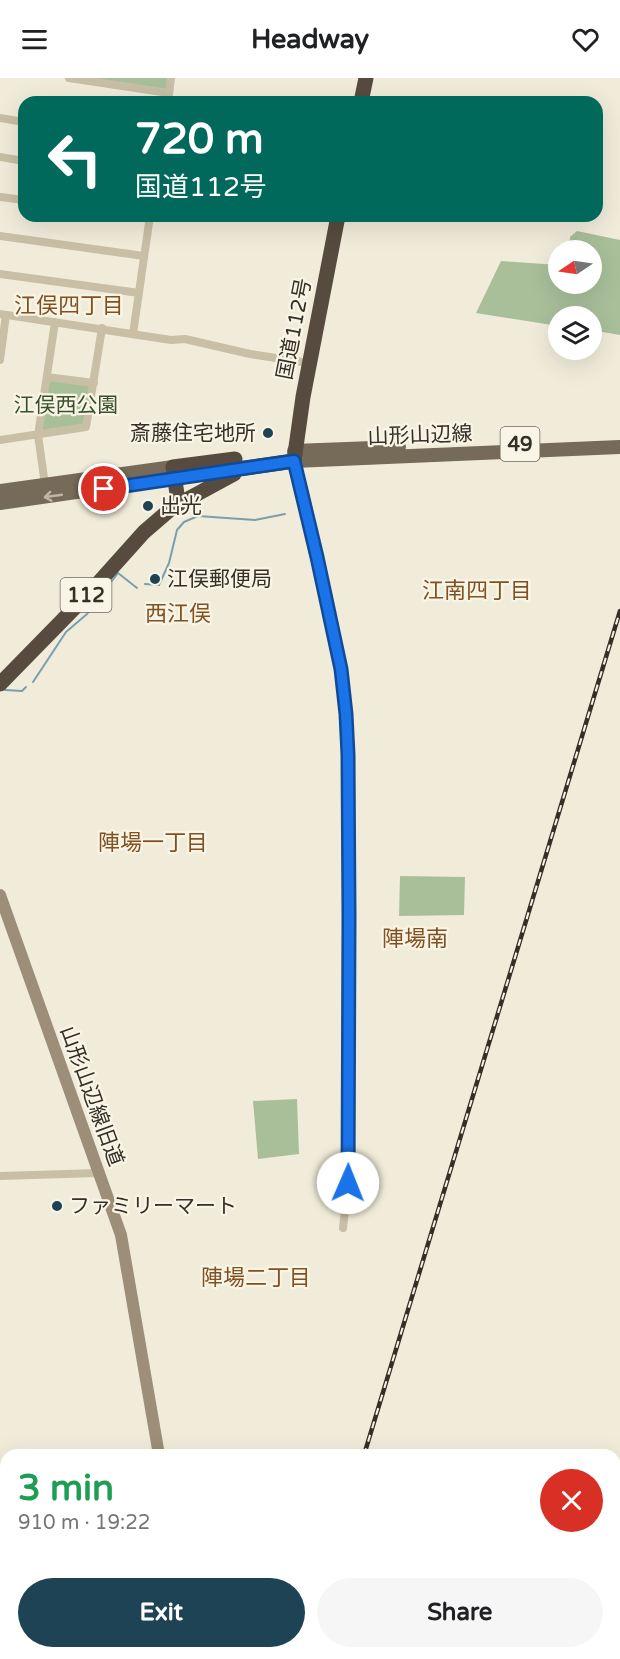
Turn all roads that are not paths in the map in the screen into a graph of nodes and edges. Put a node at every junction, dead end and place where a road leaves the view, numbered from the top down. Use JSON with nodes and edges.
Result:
{"nodes":[{"id":1,"x":69,"y":78,"type":"edge"},
{"id":2,"x":171,"y":78,"type":"edge"},
{"id":3,"x":366,"y":78,"type":"edge"},
{"id":4,"x":163,"y":96,"type":"edge"},
{"id":5,"x":168,"y":96,"type":"edge"},
{"id":6,"x":362,"y":96,"type":"edge"},
{"id":7,"x":0,"y":118,"type":"edge"},
{"id":8,"x":18,"y":121,"type":"edge"},
{"id":9,"x":0,"y":157,"type":"edge"},
{"id":10,"x":18,"y":160,"type":"edge"},
{"id":11,"x":0,"y":197,"type":"edge"},
{"id":12,"x":18,"y":199,"type":"edge"},
{"id":13,"x":149,"y":222,"type":"edge"},
{"id":14,"x":337,"y":222,"type":"edge"},
{"id":15,"x":0,"y":236,"type":"edge"},
{"id":16,"x":144,"y":256,"type":"junction"},
{"id":17,"x":0,"y":274,"type":"edge"},
{"id":18,"x":139,"y":293,"type":"junction"},
{"id":19,"x":3,"y":314,"type":"edge"},
{"id":20,"x":55,"y":322,"type":"junction"},
{"id":21,"x":102,"y":328,"type":"junction"},
{"id":22,"x":133,"y":334,"type":"junction"},
{"id":23,"x":0,"y":360,"type":"edge"},
{"id":24,"x":309,"y":363,"type":"junction"},
{"id":25,"x":47,"y":376,"type":"junction"},
{"id":26,"x":94,"y":383,"type":"junction"},
{"id":27,"x":38,"y":435,"type":"junction"},
{"id":28,"x":0,"y":440,"type":"edge"},
{"id":29,"x":620,"y":440,"type":"edge"},
{"id":30,"x":620,"y":447,"type":"edge"},
{"id":31,"x":421,"y":451,"type":"junction"},
{"id":32,"x":294,"y":456,"type":"junction"},
{"id":33,"x":250,"y":467,"type":"junction"},
{"id":34,"x":173,"y":473,"type":"junction"},
{"id":35,"x":45,"y":485,"type":"junction"},
{"id":36,"x":0,"y":492,"type":"edge"},
{"id":37,"x":0,"y":503,"type":"edge"},
{"id":38,"x":173,"y":507,"type":"junction"},
{"id":39,"x":0,"y":684,"type":"edge"},
{"id":40,"x":0,"y":895,"type":"edge"},
{"id":41,"x":98,"y":1173,"type":"junction"},
{"id":42,"x":0,"y":1176,"type":"edge"},
{"id":43,"x":343,"y":1228,"type":"dead end"},
{"id":44,"x":158,"y":1449,"type":"edge"}],
"edges":[{"from":1,"to":4,"type":"street"},
{"from":2,"to":5,"type":"street"},
{"from":3,"to":6,"type":"highway"},
{"from":7,"to":8,"type":"street"},
{"from":9,"to":10,"type":"street"},
{"from":11,"to":12,"type":"street"},
{"from":13,"to":16,"type":"street"},
{"from":14,"to":24,"type":"highway","name":"国道112号"},
{"from":15,"to":16,"type":"street"},
{"from":16,"to":18,"type":"street"},
{"from":17,"to":18,"type":"street"},
{"from":18,"to":22,"type":"street"},
{"from":19,"to":20,"type":"street"},
{"from":19,"to":23,"type":"street"},
{"from":20,"to":21,"type":"street"},
{"from":20,"to":25,"type":"street"},
{"from":21,"to":22,"type":"street"},
{"from":21,"to":26,"type":"street"},
{"from":22,"to":24,"type":"street"},
{"from":24,"to":32,"type":"highway","name":"国道112号"},
{"from":25,"to":26,"type":"street"},
{"from":25,"to":27,"type":"street"},
{"from":26,"to":27,"type":"street"},
{"from":27,"to":28,"type":"street"},
{"from":27,"to":35,"type":"street"},
{"from":29,"to":31,"type":"main road","name":"山形山辺線","number":"49"},
{"from":30,"to":31,"type":"main road","name":"山形山辺線","number":"49"},
{"from":31,"to":32,"type":"main road","name":"山形山辺線","number":"49"},
{"from":32,"to":33,"type":"highway"},
{"from":32,"to":34,"type":"highway"},
{"from":32,"to":43,"type":"street"},
{"from":33,"to":34,"type":"highway"},
{"from":33,"to":38,"type":"highway"},
{"from":34,"to":35,"type":"main road"},
{"from":34,"to":37,"type":"main road","one_way":true},
{"from":34,"to":38,"type":"highway"},
{"from":35,"to":36,"type":"main road"},
{"from":38,"to":39,"type":"highway","number":"112"},
{"from":40,"to":41,"type":"street","name":"山形山辺線旧道"},
{"from":41,"to":42,"type":"street"},
{"from":41,"to":44,"type":"street","name":"山形山辺線旧道"}]}
